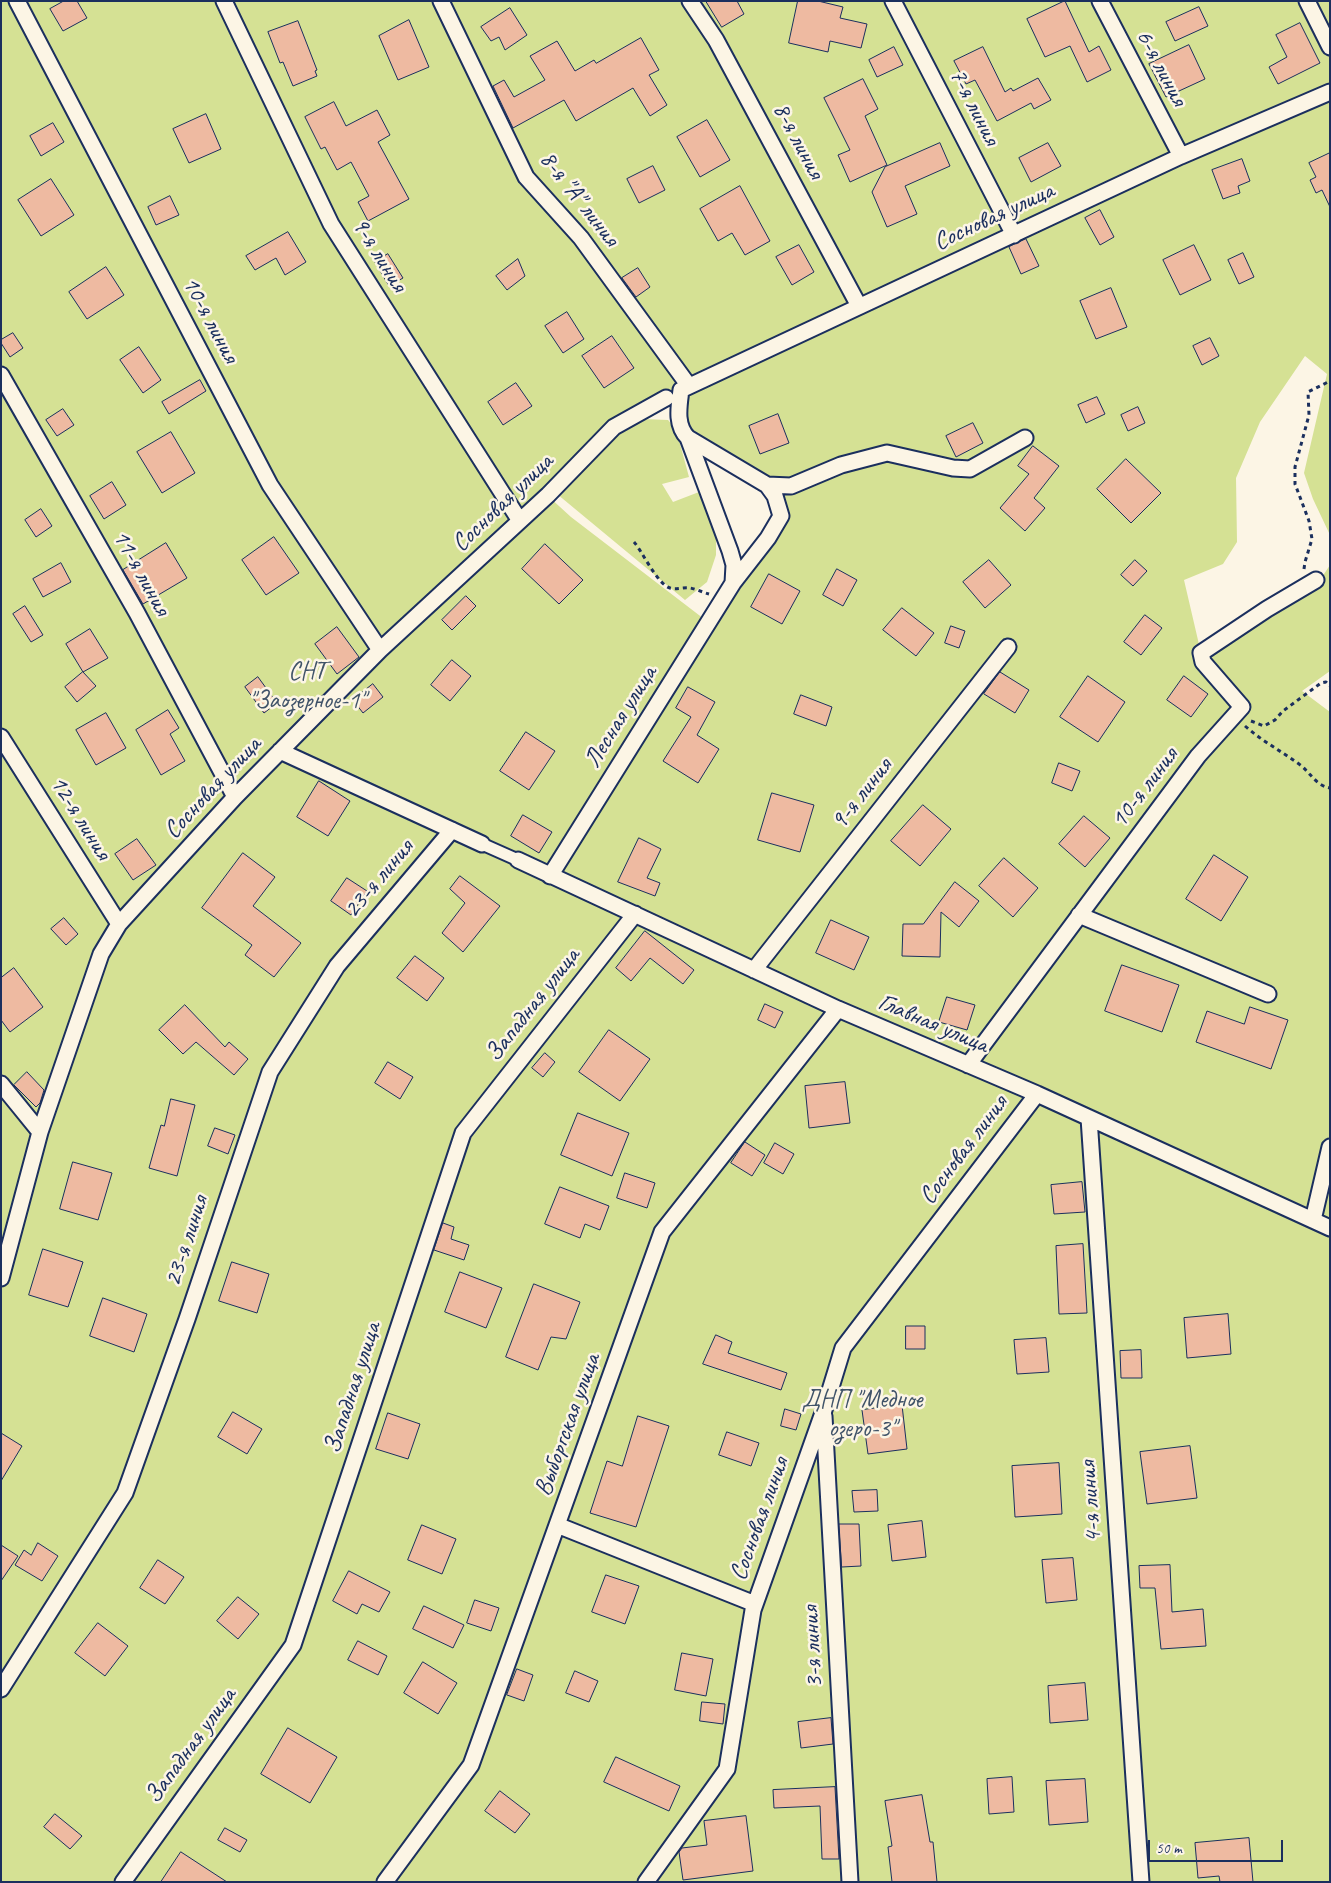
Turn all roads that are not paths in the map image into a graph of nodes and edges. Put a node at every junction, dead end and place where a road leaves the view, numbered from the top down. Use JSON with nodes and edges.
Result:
{"nodes":[{"id":1,"x":17,"y":1,"type":"edge"},
{"id":2,"x":224,"y":1,"type":"edge"},
{"id":3,"x":441,"y":1,"type":"edge"},
{"id":4,"x":690,"y":1,"type":"edge"},
{"id":5,"x":893,"y":1,"type":"edge"},
{"id":6,"x":1100,"y":1,"type":"edge"},
{"id":7,"x":1307,"y":1,"type":"edge"},
{"id":8,"x":1330,"y":47,"type":"edge"},
{"id":9,"x":1330,"y":92,"type":"edge"},
{"id":10,"x":1181,"y":156,"type":"junction"},
{"id":11,"x":1014,"y":235,"type":"junction"},
{"id":12,"x":859,"y":306,"type":"junction"},
{"id":13,"x":1,"y":375,"type":"edge"},
{"id":14,"x":685,"y":388,"type":"junction"},
{"id":15,"x":666,"y":398,"type":"dead end"},
{"id":16,"x":688,"y":438,"type":"junction"},
{"id":17,"x":1025,"y":438,"type":"dead end"},
{"id":18,"x":767,"y":486,"type":"junction"},
{"id":19,"x":520,"y":521,"type":"junction"},
{"id":20,"x":1316,"y":580,"type":"dead end"},
{"id":21,"x":733,"y":583,"type":"junction"},
{"id":22,"x":1008,"y":647,"type":"dead end"},
{"id":23,"x":380,"y":650,"type":"junction"},
{"id":24,"x":1,"y":737,"type":"edge"},
{"id":25,"x":280,"y":751,"type":"junction"},
{"id":26,"x":235,"y":797,"type":"junction"},
{"id":27,"x":452,"y":830,"type":"junction"},
{"id":28,"x":482,"y":844,"type":"joint"},
{"id":29,"x":518,"y":860,"type":"joint"},
{"id":30,"x":550,"y":876,"type":"junction"},
{"id":31,"x":635,"y":914,"type":"junction"},
{"id":32,"x":1079,"y":915,"type":"junction"},
{"id":33,"x":119,"y":924,"type":"junction"},
{"id":34,"x":754,"y":970,"type":"junction"},
{"id":35,"x":1268,"y":994,"type":"dead end"},
{"id":36,"x":838,"y":1009,"type":"junction"},
{"id":37,"x":968,"y":1065,"type":"junction"},
{"id":38,"x":1,"y":1084,"type":"edge"},
{"id":39,"x":1036,"y":1094,"type":"junction"},
{"id":40,"x":1089,"y":1118,"type":"junction"},
{"id":41,"x":40,"y":1132,"type":"junction"},
{"id":42,"x":1330,"y":1147,"type":"edge"},
{"id":43,"x":1313,"y":1220,"type":"junction"},
{"id":44,"x":1330,"y":1228,"type":"edge"},
{"id":45,"x":1,"y":1278,"type":"edge"},
{"id":46,"x":824,"y":1410,"type":"junction"},
{"id":47,"x":557,"y":1525,"type":"junction"},
{"id":48,"x":755,"y":1604,"type":"junction"},
{"id":49,"x":1,"y":1689,"type":"edge"},
{"id":50,"x":123,"y":1882,"type":"edge"},
{"id":51,"x":385,"y":1882,"type":"edge"},
{"id":52,"x":646,"y":1882,"type":"edge"},
{"id":53,"x":850,"y":1882,"type":"edge"},
{"id":54,"x":1141,"y":1882,"type":"edge"}],
"edges":[{"from":1,"to":23,"type":"street","name":"10-я линия"},
{"from":2,"to":19,"type":"street","name":"9-я линия"},
{"from":3,"to":14,"type":"street","name":"8-я \"А\" линия"},
{"from":4,"to":12,"type":"street","name":"8-я линия"},
{"from":5,"to":11,"type":"street","name":"7-я линия"},
{"from":6,"to":10,"type":"street","name":"6-я линия"},
{"from":7,"to":8,"type":"street"},
{"from":9,"to":10,"type":"street","name":"Сосновая улица"},
{"from":10,"to":11,"type":"street","name":"Сосновая улица"},
{"from":11,"to":12,"type":"street","name":"Сосновая улица"},
{"from":12,"to":14,"type":"street","name":"Сосновая улица"},
{"from":13,"to":26,"type":"street","name":"11-я линия"},
{"from":14,"to":16,"type":"street"},
{"from":15,"to":19,"type":"street","name":"Сосновая улица"},
{"from":16,"to":18,"type":"street"},
{"from":16,"to":21,"type":"street"},
{"from":17,"to":18,"type":"street"},
{"from":18,"to":21,"type":"street","name":"Лесная улица"},
{"from":19,"to":23,"type":"street","name":"Сосновая улица"},
{"from":20,"to":32,"type":"street","name":"10-я линия"},
{"from":21,"to":30,"type":"street","name":"Лесная улица"},
{"from":22,"to":34,"type":"street","name":"9-я линия"},
{"from":23,"to":25,"type":"street","name":"Сосновая улица"},
{"from":24,"to":33,"type":"street","name":"12-я линия"},
{"from":25,"to":26,"type":"street","name":"Сосновая улица"},
{"from":25,"to":27,"type":"street"},
{"from":26,"to":33,"type":"street","name":"Сосновая улица"},
{"from":27,"to":28,"type":"street"},
{"from":27,"to":49,"type":"street","name":"23-я линия"},
{"from":28,"to":29,"type":"street"},
{"from":29,"to":30,"type":"street","name":"Главная улица"},
{"from":30,"to":31,"type":"street","name":"Главная улица"},
{"from":31,"to":34,"type":"street","name":"Главная улица"},
{"from":31,"to":50,"type":"street","name":"Западная улица"},
{"from":32,"to":35,"type":"street"},
{"from":32,"to":37,"type":"street","name":"10-я линия"},
{"from":33,"to":41,"type":"street","name":"Сосновая улица"},
{"from":34,"to":36,"type":"street","name":"Главная улица"},
{"from":36,"to":37,"type":"street","name":"Главная улица"},
{"from":36,"to":47,"type":"street","name":"Выборгская улица"},
{"from":37,"to":39,"type":"street","name":"Главная улица"},
{"from":38,"to":41,"type":"street"},
{"from":39,"to":40,"type":"street","name":"Главная улица"},
{"from":39,"to":46,"type":"street","name":"Сосновая линия"},
{"from":40,"to":43,"type":"street","name":"Главная улица"},
{"from":40,"to":54,"type":"street","name":"4-я линия"},
{"from":41,"to":45,"type":"street","name":"Сосновая улица"},
{"from":42,"to":43,"type":"street"},
{"from":43,"to":44,"type":"street","name":"Главная улица"},
{"from":46,"to":48,"type":"street","name":"Сосновая линия"},
{"from":46,"to":53,"type":"street","name":"3-я линия"},
{"from":47,"to":48,"type":"street"},
{"from":47,"to":51,"type":"street","name":"Выборгская улица"},
{"from":48,"to":52,"type":"street","name":"Сосновая линия"}]}
